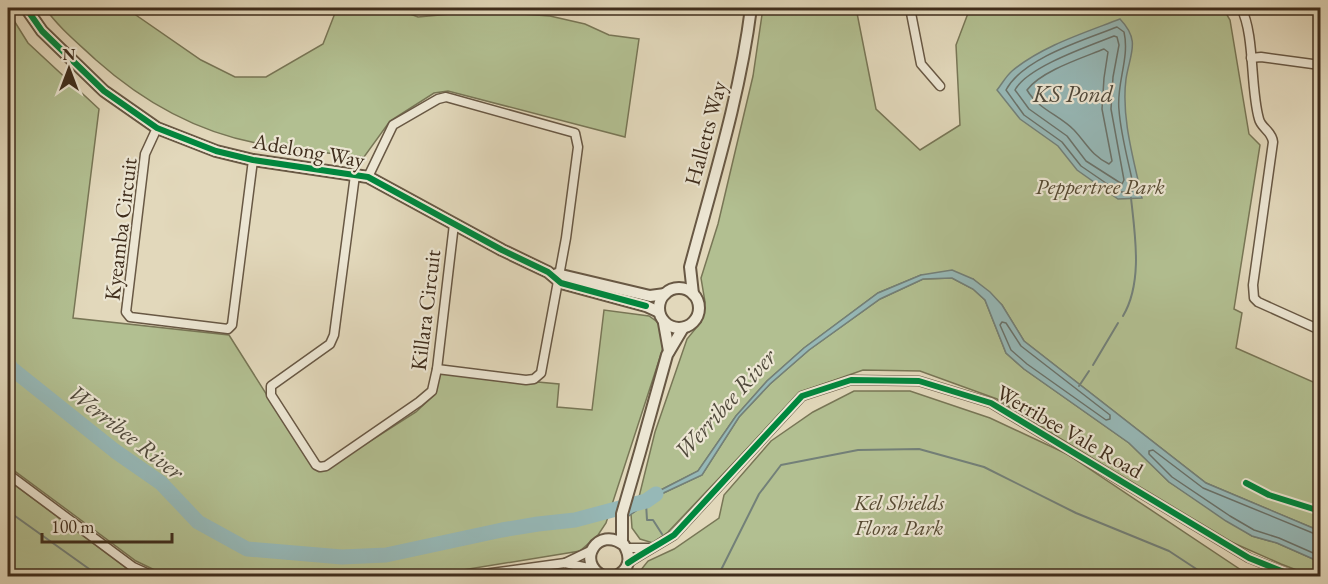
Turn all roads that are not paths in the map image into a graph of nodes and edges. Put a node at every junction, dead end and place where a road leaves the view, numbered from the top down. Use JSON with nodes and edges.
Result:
{"nodes":[{"id":1,"x":26,"y":8,"type":"edge"},
{"id":2,"x":751,"y":8,"type":"edge"},
{"id":3,"x":910,"y":8,"type":"edge"},
{"id":4,"x":1240,"y":8,"type":"edge"},
{"id":5,"x":1251,"y":58,"type":"junction"},
{"id":6,"x":1320,"y":65,"type":"edge"},
{"id":7,"x":940,"y":87,"type":"dead end"},
{"id":8,"x":157,"y":128,"type":"junction"},
{"id":9,"x":253,"y":160,"type":"junction"},
{"id":10,"x":356,"y":175,"type":"junction"},
{"id":11,"x":368,"y":177,"type":"junction"},
{"id":12,"x":454,"y":224,"type":"junction"},
{"id":13,"x":690,"y":267,"type":"junction"},
{"id":14,"x":555,"y":276,"type":"junction"},
{"id":15,"x":676,"y":288,"type":"junction"},
{"id":16,"x":665,"y":294,"type":"junction"},
{"id":17,"x":693,"y":294,"type":"junction"},
{"id":18,"x":659,"y":312,"type":"junction"},
{"id":19,"x":664,"y":323,"type":"junction"},
{"id":20,"x":683,"y":328,"type":"junction"},
{"id":21,"x":1320,"y":330,"type":"edge"},
{"id":22,"x":669,"y":351,"type":"junction"},
{"id":23,"x":437,"y":369,"type":"junction"},
{"id":24,"x":8,"y":474,"type":"edge"},
{"id":25,"x":622,"y":514,"type":"junction"},
{"id":26,"x":604,"y":539,"type":"junction"},
{"id":27,"x":624,"y":546,"type":"junction"},
{"id":28,"x":649,"y":548,"type":"junction"},
{"id":29,"x":592,"y":550,"type":"junction"},
{"id":30,"x":565,"y":563,"type":"junction"},
{"id":31,"x":628,"y":563,"type":"junction"},
{"id":32,"x":598,"y":574,"type":"edge"},
{"id":33,"x":153,"y":576,"type":"edge"},
{"id":34,"x":469,"y":576,"type":"edge"},
{"id":35,"x":616,"y":576,"type":"edge"},
{"id":36,"x":1294,"y":576,"type":"edge"}],
"edges":[{"from":1,"to":8,"type":"street","name":"Adelong Way"},
{"from":2,"to":13,"type":"street","name":"Halletts Way"},
{"from":3,"to":7,"type":"street"},
{"from":4,"to":5,"type":"street"},
{"from":5,"to":6,"type":"street"},
{"from":5,"to":21,"type":"street"},
{"from":8,"to":9,"type":"street","name":"Adelong Way"},
{"from":8,"to":9,"type":"street","name":"Kyeamba Circuit"},
{"from":9,"to":10,"type":"street","name":"Adelong Way"},
{"from":10,"to":11,"type":"street","name":"Adelong Way"},
{"from":10,"to":23,"type":"street","name":"Killara Circuit"},
{"from":11,"to":12,"type":"street","name":"Adelong Way"},
{"from":11,"to":14,"type":"street"},
{"from":12,"to":14,"type":"street","name":"Adelong Way"},
{"from":12,"to":23,"type":"street","name":"Killara Circuit"},
{"from":13,"to":15,"type":"street","name":"Halletts Way"},
{"from":13,"to":17,"type":"street","name":"Halletts Way"},
{"from":14,"to":16,"type":"street","name":"Adelong Way"},
{"from":14,"to":18,"type":"street","name":"Adelong Way"},
{"from":14,"to":23,"type":"street"},
{"from":15,"to":16,"type":"street"},
{"from":15,"to":17,"type":"street"},
{"from":16,"to":18,"type":"street"},
{"from":17,"to":20,"type":"street"},
{"from":18,"to":19,"type":"street"},
{"from":19,"to":20,"type":"street"},
{"from":19,"to":22,"type":"street"},
{"from":20,"to":22,"type":"street"},
{"from":22,"to":25,"type":"street"},
{"from":24,"to":33,"type":"street"},
{"from":25,"to":26,"type":"street"},
{"from":25,"to":27,"type":"street"},
{"from":26,"to":27,"type":"street"},
{"from":26,"to":29,"type":"street"},
{"from":27,"to":28,"type":"street","name":"Werribee Vale Road"},
{"from":27,"to":31,"type":"street"},
{"from":28,"to":31,"type":"street","name":"Werribee Vale Road"},
{"from":28,"to":36,"type":"street","name":"Werribee Vale Road"},
{"from":29,"to":30,"type":"street"},
{"from":29,"to":32,"type":"street"},
{"from":30,"to":32,"type":"street"},
{"from":30,"to":34,"type":"street"},
{"from":31,"to":35,"type":"street"}]}
